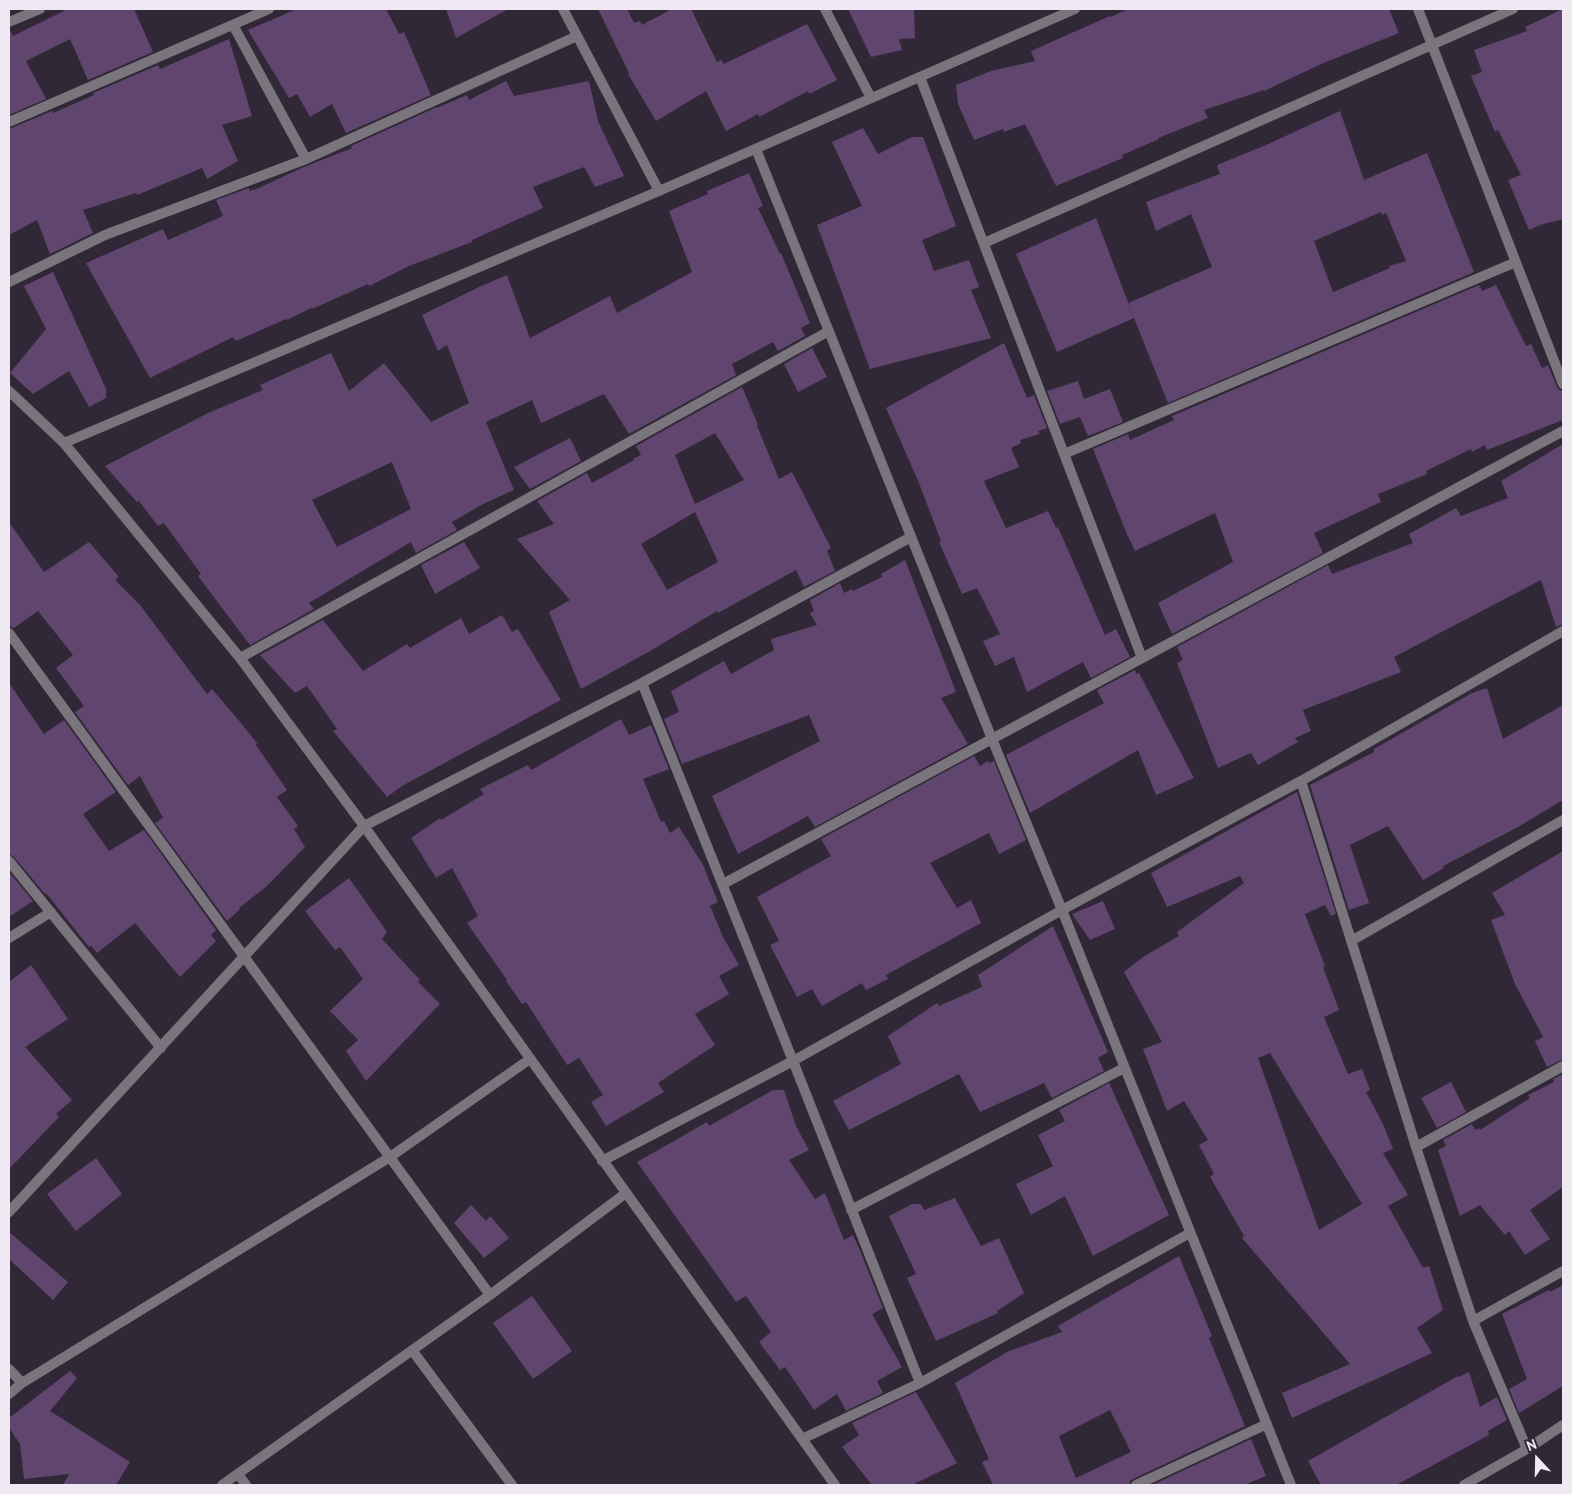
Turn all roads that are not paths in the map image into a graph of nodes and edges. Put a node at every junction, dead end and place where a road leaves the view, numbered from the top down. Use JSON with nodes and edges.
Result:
{"nodes":[{"id":1,"x":40,"y":9,"type":"edge"},
{"id":2,"x":269,"y":9,"type":"edge"},
{"id":3,"x":563,"y":9,"type":"edge"},
{"id":4,"x":825,"y":9,"type":"edge"},
{"id":5,"x":1075,"y":9,"type":"edge"},
{"id":6,"x":1418,"y":9,"type":"edge"},
{"id":7,"x":1513,"y":9,"type":"edge"},
{"id":8,"x":9,"y":22,"type":"edge"},
{"id":9,"x":233,"y":25,"type":"junction"},
{"id":10,"x":577,"y":36,"type":"junction"},
{"id":11,"x":1432,"y":45,"type":"junction"},
{"id":12,"x":920,"y":77,"type":"junction"},
{"id":13,"x":871,"y":98,"type":"junction"},
{"id":14,"x":9,"y":122,"type":"edge"},
{"id":15,"x":756,"y":149,"type":"junction"},
{"id":16,"x":306,"y":159,"type":"junction"},
{"id":17,"x":658,"y":192,"type":"junction"},
{"id":18,"x":984,"y":243,"type":"junction"},
{"id":19,"x":1516,"y":262,"type":"junction"},
{"id":20,"x":9,"y":282,"type":"edge"},
{"id":21,"x":829,"y":331,"type":"junction"},
{"id":22,"x":1563,"y":384,"type":"edge"},
{"id":23,"x":9,"y":391,"type":"edge"},
{"id":24,"x":1563,"y":431,"type":"edge"},
{"id":25,"x":64,"y":443,"type":"junction"},
{"id":26,"x":1064,"y":454,"type":"junction"},
{"id":27,"x":911,"y":537,"type":"junction"},
{"id":28,"x":1563,"y":630,"type":"edge"},
{"id":29,"x":9,"y":634,"type":"edge"},
{"id":30,"x":240,"y":658,"type":"junction"},
{"id":31,"x":1142,"y":658,"type":"junction"},
{"id":32,"x":642,"y":683,"type":"junction"},
{"id":33,"x":992,"y":739,"type":"junction"},
{"id":34,"x":1301,"y":782,"type":"junction"},
{"id":35,"x":1563,"y":820,"type":"edge"},
{"id":36,"x":364,"y":826,"type":"junction"},
{"id":37,"x":9,"y":860,"type":"edge"},
{"id":38,"x":722,"y":884,"type":"junction"},
{"id":39,"x":1062,"y":910,"type":"junction"},
{"id":40,"x":51,"y":912,"type":"junction"},
{"id":41,"x":9,"y":938,"type":"edge"},
{"id":42,"x":1351,"y":941,"type":"junction"},
{"id":43,"x":244,"y":957,"type":"junction"},
{"id":44,"x":161,"y":1048,"type":"junction"},
{"id":45,"x":530,"y":1059,"type":"junction"},
{"id":46,"x":793,"y":1061,"type":"junction"},
{"id":47,"x":1563,"y":1066,"type":"edge"},
{"id":48,"x":1124,"y":1068,"type":"junction"},
{"id":49,"x":1416,"y":1147,"type":"junction"},
{"id":50,"x":390,"y":1157,"type":"junction"},
{"id":51,"x":602,"y":1161,"type":"junction"},
{"id":52,"x":626,"y":1193,"type":"junction"},
{"id":53,"x":851,"y":1210,"type":"junction"},
{"id":54,"x":9,"y":1212,"type":"edge"},
{"id":55,"x":1190,"y":1232,"type":"junction"},
{"id":56,"x":1563,"y":1271,"type":"edge"},
{"id":57,"x":490,"y":1295,"type":"junction"},
{"id":58,"x":1473,"y":1320,"type":"junction"},
{"id":59,"x":412,"y":1350,"type":"junction"},
{"id":60,"x":9,"y":1369,"type":"edge"},
{"id":61,"x":22,"y":1383,"type":"junction"},
{"id":62,"x":920,"y":1383,"type":"junction"},
{"id":63,"x":9,"y":1394,"type":"edge"},
{"id":64,"x":1267,"y":1424,"type":"junction"},
{"id":65,"x":1563,"y":1426,"type":"edge"},
{"id":66,"x":802,"y":1439,"type":"junction"},
{"id":67,"x":1526,"y":1449,"type":"junction"},
{"id":68,"x":238,"y":1474,"type":"junction"},
{"id":69,"x":222,"y":1485,"type":"edge"},
{"id":70,"x":246,"y":1485,"type":"edge"},
{"id":71,"x":512,"y":1485,"type":"edge"},
{"id":72,"x":835,"y":1485,"type":"edge"},
{"id":73,"x":1136,"y":1485,"type":"edge"},
{"id":74,"x":1291,"y":1485,"type":"edge"},
{"id":75,"x":1464,"y":1485,"type":"edge"}],
"edges":[{"from":1,"to":8,"type":"street"},
{"from":2,"to":9,"type":"street"},
{"from":3,"to":10,"type":"street"},
{"from":4,"to":13,"type":"street"},
{"from":5,"to":12,"type":"street"},
{"from":6,"to":11,"type":"street"},
{"from":7,"to":11,"type":"street"},
{"from":9,"to":14,"type":"street"},
{"from":9,"to":16,"type":"street"},
{"from":10,"to":16,"type":"street"},
{"from":10,"to":17,"type":"street"},
{"from":11,"to":18,"type":"street"},
{"from":11,"to":19,"type":"street"},
{"from":12,"to":13,"type":"street"},
{"from":12,"to":18,"type":"street"},
{"from":13,"to":15,"type":"street"},
{"from":15,"to":17,"type":"street"},
{"from":15,"to":21,"type":"street"},
{"from":16,"to":20,"type":"street"},
{"from":17,"to":25,"type":"street"},
{"from":18,"to":26,"type":"street"},
{"from":19,"to":22,"type":"street"},
{"from":19,"to":26,"type":"street"},
{"from":21,"to":27,"type":"street"},
{"from":21,"to":30,"type":"street"},
{"from":23,"to":25,"type":"street"},
{"from":24,"to":31,"type":"street"},
{"from":25,"to":30,"type":"street"},
{"from":26,"to":31,"type":"street"},
{"from":27,"to":32,"type":"street"},
{"from":27,"to":33,"type":"street"},
{"from":28,"to":34,"type":"street"},
{"from":29,"to":43,"type":"street"},
{"from":30,"to":36,"type":"street"},
{"from":31,"to":33,"type":"street"},
{"from":32,"to":36,"type":"street"},
{"from":32,"to":38,"type":"street"},
{"from":33,"to":38,"type":"street"},
{"from":33,"to":39,"type":"street"},
{"from":34,"to":39,"type":"street"},
{"from":34,"to":42,"type":"street"},
{"from":35,"to":42,"type":"street"},
{"from":36,"to":43,"type":"street"},
{"from":36,"to":45,"type":"street"},
{"from":37,"to":40,"type":"street"},
{"from":38,"to":46,"type":"street"},
{"from":39,"to":46,"type":"street"},
{"from":39,"to":48,"type":"street"},
{"from":40,"to":41,"type":"street"},
{"from":40,"to":44,"type":"street"},
{"from":42,"to":49,"type":"street"},
{"from":43,"to":44,"type":"street"},
{"from":43,"to":50,"type":"street"},
{"from":44,"to":54,"type":"street"},
{"from":45,"to":50,"type":"street"},
{"from":45,"to":51,"type":"street"},
{"from":46,"to":51,"type":"street"},
{"from":46,"to":53,"type":"street"},
{"from":47,"to":49,"type":"street"},
{"from":48,"to":53,"type":"street"},
{"from":48,"to":55,"type":"street"},
{"from":49,"to":58,"type":"street"},
{"from":50,"to":57,"type":"street"},
{"from":50,"to":61,"type":"street"},
{"from":51,"to":52,"type":"street"},
{"from":52,"to":57,"type":"street"},
{"from":52,"to":66,"type":"street"},
{"from":53,"to":62,"type":"street"},
{"from":55,"to":62,"type":"street"},
{"from":55,"to":64,"type":"street"},
{"from":56,"to":58,"type":"street"},
{"from":57,"to":59,"type":"street"},
{"from":58,"to":67,"type":"street"},
{"from":59,"to":68,"type":"street"},
{"from":59,"to":71,"type":"street"},
{"from":60,"to":61,"type":"street"},
{"from":61,"to":63,"type":"street"},
{"from":62,"to":66,"type":"street"},
{"from":64,"to":73,"type":"street"},
{"from":64,"to":74,"type":"street"},
{"from":65,"to":67,"type":"street"},
{"from":66,"to":72,"type":"street"},
{"from":67,"to":75,"type":"street"},
{"from":68,"to":69,"type":"street"},
{"from":68,"to":70,"type":"street"}]}
